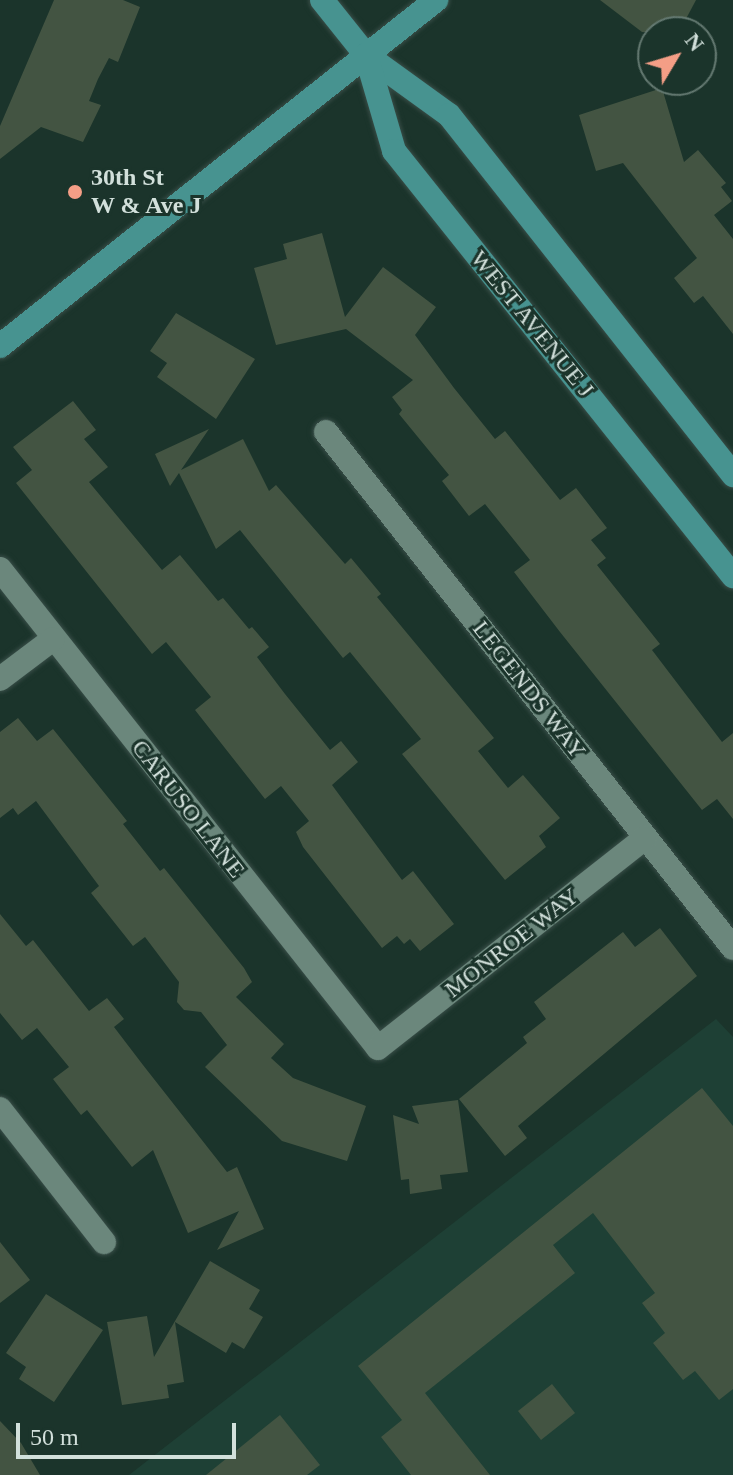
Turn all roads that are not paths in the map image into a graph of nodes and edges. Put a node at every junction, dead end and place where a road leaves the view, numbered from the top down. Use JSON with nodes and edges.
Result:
{"nodes":[{"id":1,"x":322,"y":0,"type":"edge"},
{"id":2,"x":436,"y":0,"type":"edge"},
{"id":3,"x":366,"y":55,"type":"junction"},
{"id":4,"x":0,"y":346,"type":"edge"},
{"id":5,"x":326,"y":432,"type":"dead end"},
{"id":6,"x":733,"y":475,"type":"edge"},
{"id":7,"x":0,"y":569,"type":"edge"},
{"id":8,"x":733,"y":576,"type":"edge"},
{"id":9,"x":53,"y":639,"type":"junction"},
{"id":10,"x":0,"y":679,"type":"edge"},
{"id":11,"x":645,"y":838,"type":"junction"},
{"id":12,"x":733,"y":948,"type":"edge"},
{"id":13,"x":378,"y":1048,"type":"joint"},
{"id":14,"x":0,"y":1109,"type":"edge"},
{"id":15,"x":104,"y":1242,"type":"dead end"}],
"edges":[{"from":1,"to":3,"type":"main road","name":"WEST AVENUE J"},
{"from":2,"to":3,"type":"main road"},
{"from":3,"to":4,"type":"main road"},
{"from":3,"to":6,"type":"main road","name":"WEST AVENUE J"},
{"from":3,"to":8,"type":"main road","name":"WEST AVENUE J"},
{"from":5,"to":11,"type":"street","name":"LEGENDS WAY"},
{"from":7,"to":9,"type":"street","name":"CARUSO LANE"},
{"from":9,"to":10,"type":"street"},
{"from":9,"to":13,"type":"street","name":"CARUSO LANE"},
{"from":11,"to":12,"type":"street","name":"LEGENDS WAY"},
{"from":11,"to":13,"type":"street","name":"MONROE WAY"},
{"from":14,"to":15,"type":"street"}]}
